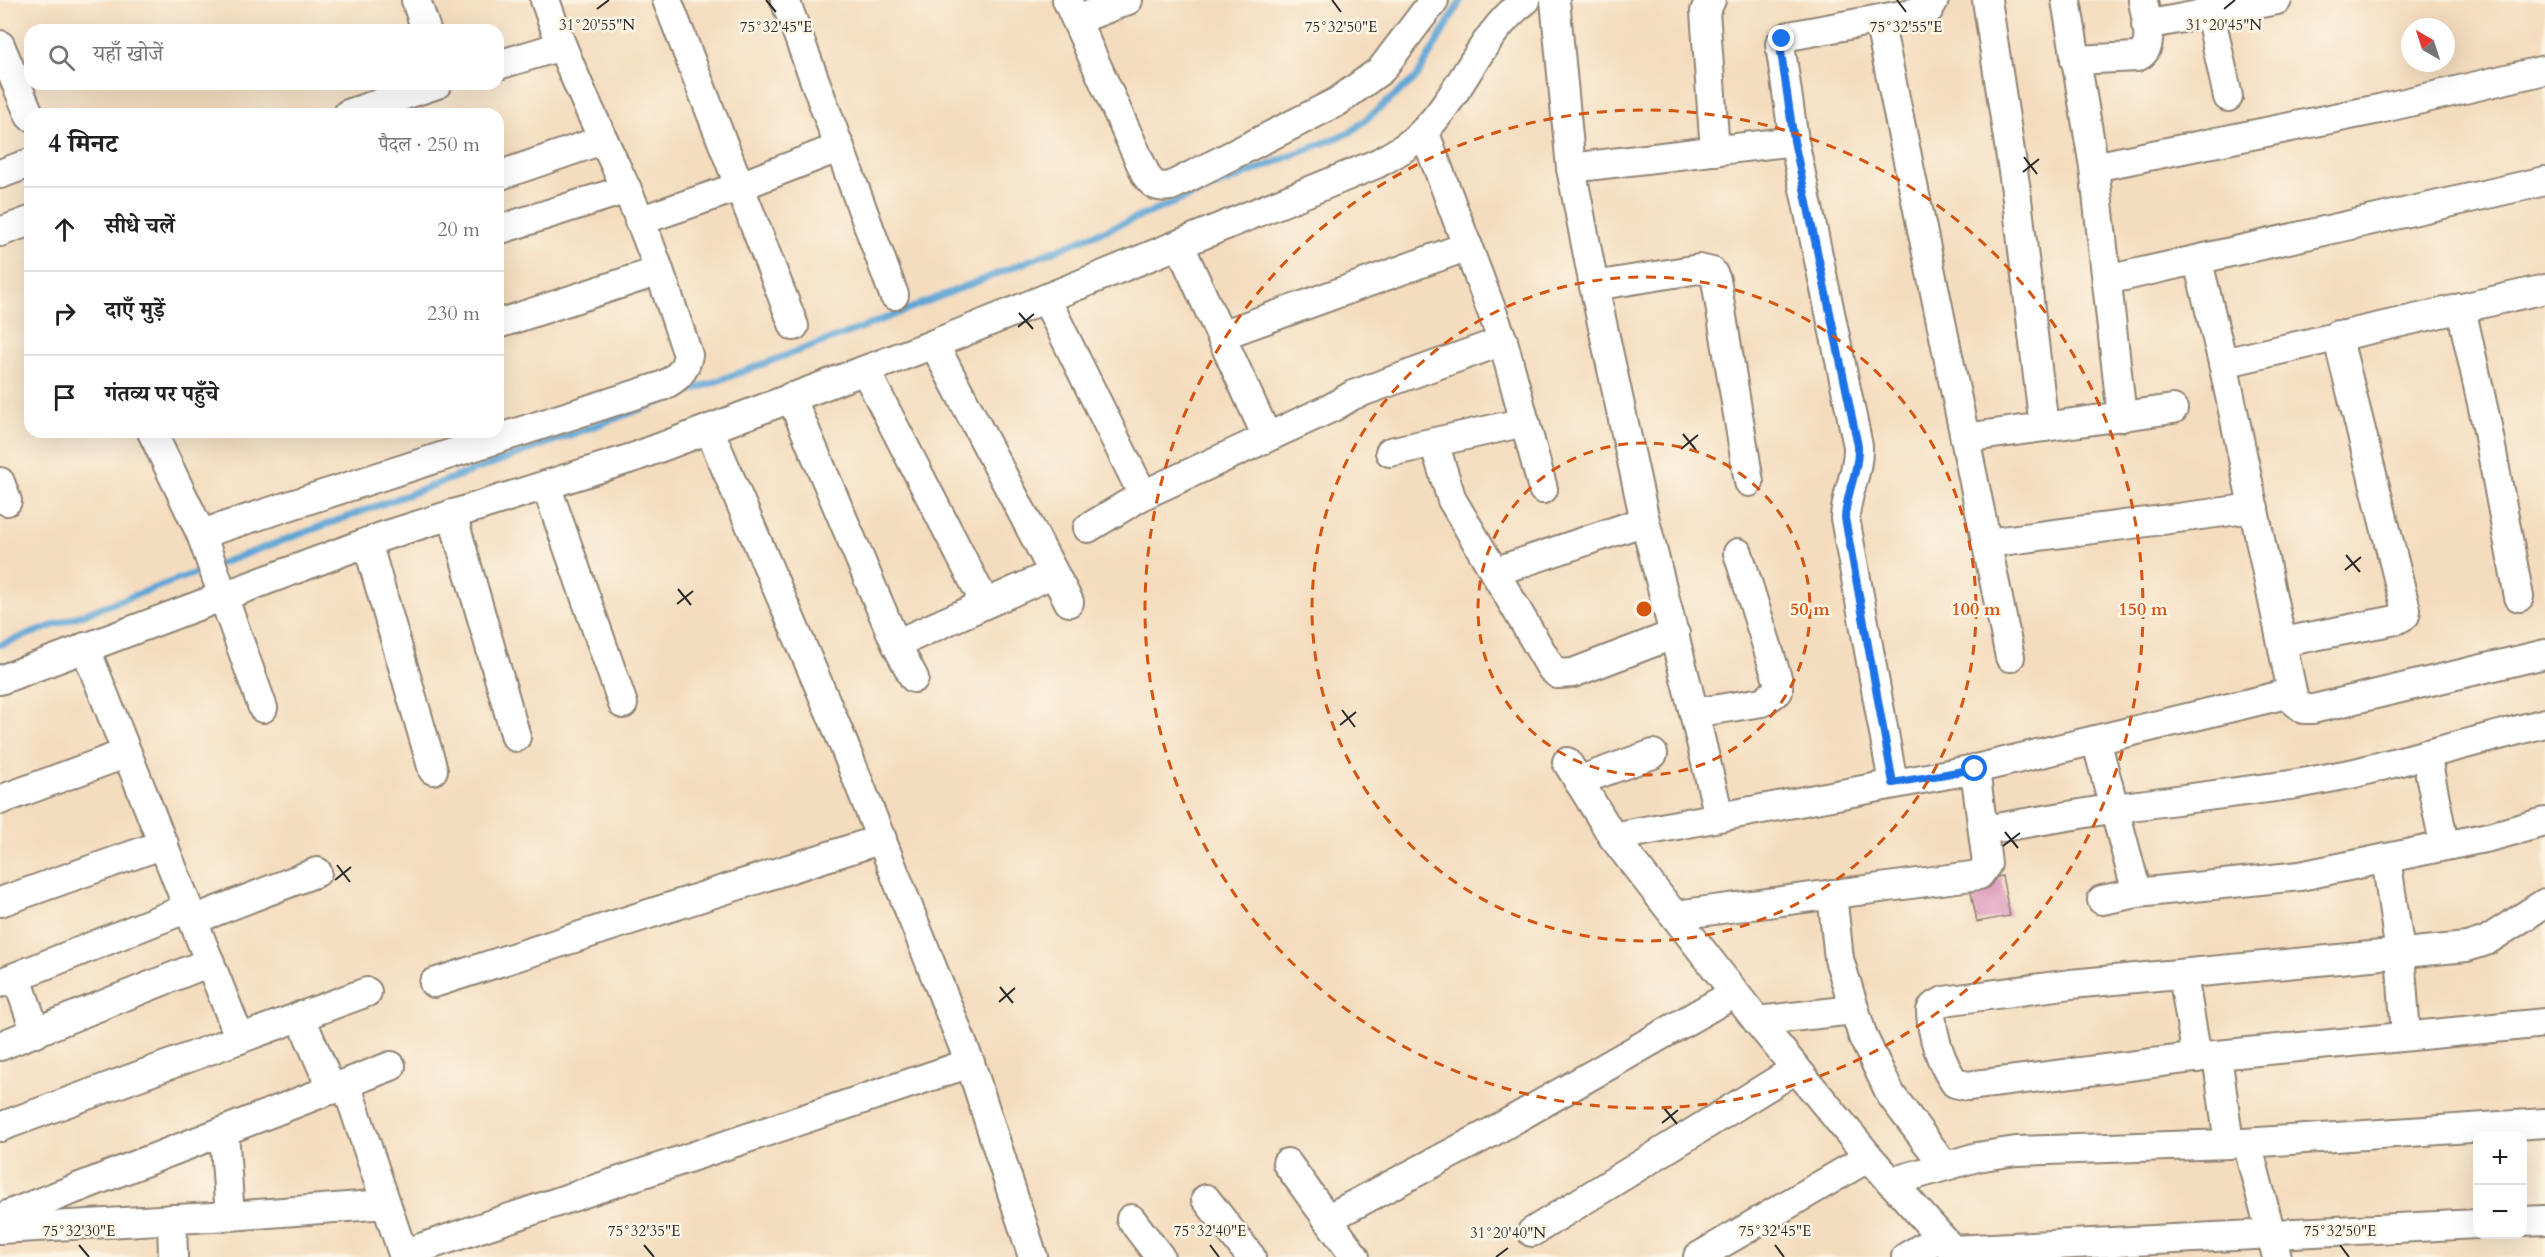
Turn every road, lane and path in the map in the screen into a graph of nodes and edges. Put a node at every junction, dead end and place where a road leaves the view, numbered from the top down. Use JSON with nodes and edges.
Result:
{"nodes":[{"id":1,"x":416,"y":0,"type":"edge"},
{"id":2,"x":545,"y":0,"type":"edge"},
{"id":3,"x":667,"y":0,"type":"edge"},
{"id":4,"x":785,"y":0,"type":"edge"},
{"id":5,"x":1128,"y":0,"type":"edge"},
{"id":6,"x":1434,"y":0,"type":"edge"},
{"id":7,"x":1526,"y":0,"type":"edge"},
{"id":8,"x":1555,"y":0,"type":"edge"},
{"id":9,"x":1711,"y":0,"type":"edge"},
{"id":10,"x":1934,"y":0,"type":"edge"},
{"id":11,"x":1987,"y":0,"type":"edge"},
{"id":12,"x":2066,"y":0,"type":"edge"},
{"id":13,"x":2277,"y":0,"type":"edge"},
{"id":14,"x":1072,"y":10,"type":"edge"},
{"id":15,"x":2144,"y":12,"type":"edge"},
{"id":16,"x":2210,"y":13,"type":"junction"},
{"id":17,"x":1879,"y":20,"type":"junction"},
{"id":18,"x":424,"y":24,"type":"edge"},
{"id":19,"x":0,"y":45,"type":"edge"},
{"id":20,"x":561,"y":46,"type":"junction"},
{"id":21,"x":2076,"y":60,"type":"junction"},
{"id":22,"x":504,"y":63,"type":"edge"},
{"id":23,"x":2545,"y":70,"type":"edge"},
{"id":24,"x":419,"y":90,"type":"edge"},
{"id":25,"x":2228,"y":98,"type":"dead end"},
{"id":26,"x":27,"y":108,"type":"edge"},
{"id":27,"x":366,"y":108,"type":"edge"},
{"id":28,"x":1424,"y":131,"type":"junction"},
{"id":29,"x":602,"y":140,"type":"junction"},
{"id":30,"x":1794,"y":141,"type":"junction"},
{"id":31,"x":840,"y":147,"type":"junction"},
{"id":32,"x":1715,"y":151,"type":"junction"},
{"id":33,"x":24,"y":165,"type":"edge"},
{"id":34,"x":2094,"y":167,"type":"junction"},
{"id":35,"x":1571,"y":168,"type":"junction"},
{"id":36,"x":0,"y":174,"type":"edge"},
{"id":37,"x":504,"y":174,"type":"edge"},
{"id":38,"x":2545,"y":181,"type":"edge"},
{"id":39,"x":738,"y":187,"type":"junction"},
{"id":40,"x":627,"y":189,"type":"junction"},
{"id":41,"x":639,"y":221,"type":"junction"},
{"id":42,"x":24,"y":223,"type":"edge"},
{"id":43,"x":504,"y":228,"type":"edge"},
{"id":44,"x":0,"y":232,"type":"edge"},
{"id":45,"x":1180,"y":246,"type":"junction"},
{"id":46,"x":1468,"y":246,"type":"junction"},
{"id":47,"x":2198,"y":262,"type":"junction"},
{"id":48,"x":659,"y":271,"type":"junction"},
{"id":49,"x":2107,"y":280,"type":"junction"},
{"id":50,"x":1594,"y":286,"type":"junction"},
{"id":51,"x":2545,"y":289,"type":"edge"},
{"id":52,"x":894,"y":295,"type":"dead end"},
{"id":53,"x":1046,"y":299,"type":"junction"},
{"id":54,"x":2461,"y":308,"type":"junction"},
{"id":55,"x":504,"y":322,"type":"edge"},
{"id":56,"x":794,"y":326,"type":"dead end"},
{"id":57,"x":1222,"y":335,"type":"junction"},
{"id":58,"x":2337,"y":335,"type":"junction"},
{"id":59,"x":1503,"y":341,"type":"junction"},
{"id":60,"x":934,"y":344,"type":"junction"},
{"id":61,"x":2223,"y":363,"type":"junction"},
{"id":62,"x":865,"y":370,"type":"junction"},
{"id":63,"x":791,"y":398,"type":"junction"},
{"id":64,"x":2173,"y":409,"type":"dead end"},
{"id":65,"x":2122,"y":417,"type":"junction"},
{"id":66,"x":1525,"y":422,"type":"junction"},
{"id":67,"x":2044,"y":428,"type":"junction"},
{"id":68,"x":709,"y":429,"type":"junction"},
{"id":69,"x":160,"y":438,"type":"edge"},
{"id":70,"x":1267,"y":438,"type":"junction"},
{"id":71,"x":1965,"y":438,"type":"junction"},
{"id":72,"x":1434,"y":443,"type":"junction"},
{"id":73,"x":1390,"y":452,"type":"dead end"},
{"id":74,"x":1749,"y":482,"type":"dead end"},
{"id":75,"x":546,"y":485,"type":"junction"},
{"id":76,"x":1544,"y":489,"type":"dead end"},
{"id":77,"x":1143,"y":495,"type":"junction"},
{"id":78,"x":2254,"y":508,"type":"junction"},
{"id":79,"x":452,"y":514,"type":"junction"},
{"id":80,"x":1645,"y":521,"type":"junction"},
{"id":81,"x":1088,"y":528,"type":"dead end"},
{"id":82,"x":367,"y":542,"type":"junction"},
{"id":83,"x":1986,"y":543,"type":"junction"},
{"id":84,"x":1738,"y":553,"type":"dead end"},
{"id":85,"x":213,"y":566,"type":"junction"},
{"id":86,"x":1494,"y":572,"type":"junction"},
{"id":87,"x":1052,"y":574,"type":"junction"},
{"id":88,"x":2519,"y":597,"type":"dead end"},
{"id":89,"x":1069,"y":602,"type":"dead end"},
{"id":90,"x":985,"y":603,"type":"junction"},
{"id":91,"x":1675,"y":634,"type":"junction"},
{"id":92,"x":2283,"y":642,"type":"junction"},
{"id":93,"x":896,"y":644,"type":"junction"},
{"id":94,"x":85,"y":647,"type":"junction"},
{"id":95,"x":2545,"y":654,"type":"edge"},
{"id":96,"x":2010,"y":657,"type":"dead end"},
{"id":97,"x":914,"y":678,"type":"dead end"},
{"id":98,"x":0,"y":680,"type":"edge"},
{"id":99,"x":2292,"y":693,"type":"junction"},
{"id":100,"x":623,"y":704,"type":"dead end"},
{"id":101,"x":263,"y":708,"type":"dead end"},
{"id":102,"x":1694,"y":713,"type":"junction"},
{"id":103,"x":2545,"y":723,"type":"edge"},
{"id":104,"x":516,"y":737,"type":"dead end"},
{"id":105,"x":2096,"y":740,"type":"junction"},
{"id":106,"x":127,"y":753,"type":"junction"},
{"id":107,"x":1653,"y":754,"type":"dead end"},
{"id":108,"x":2426,"y":754,"type":"junction"},
{"id":109,"x":1975,"y":769,"type":"junction"},
{"id":110,"x":433,"y":770,"type":"dead end"},
{"id":111,"x":1893,"y":783,"type":"junction"},
{"id":112,"x":0,"y":800,"type":"edge"},
{"id":113,"x":2116,"y":808,"type":"junction"},
{"id":114,"x":1719,"y":816,"type":"junction"},
{"id":115,"x":1984,"y":830,"type":"junction"},
{"id":116,"x":2541,"y":831,"type":"edge"},
{"id":117,"x":1613,"y":837,"type":"junction"},
{"id":118,"x":882,"y":839,"type":"junction"},
{"id":119,"x":164,"y":844,"type":"junction"},
{"id":120,"x":2444,"y":844,"type":"junction"},
{"id":121,"x":2386,"y":858,"type":"junction"},
{"id":122,"x":317,"y":872,"type":"dead end"},
{"id":123,"x":2137,"y":893,"type":"junction"},
{"id":124,"x":1832,"y":894,"type":"junction"},
{"id":125,"x":2102,"y":900,"type":"dead end"},
{"id":126,"x":0,"y":902,"type":"edge"},
{"id":127,"x":2545,"y":903,"type":"edge"},
{"id":128,"x":191,"y":914,"type":"junction"},
{"id":129,"x":1676,"y":915,"type":"junction"},
{"id":130,"x":2400,"y":953,"type":"junction"},
{"id":131,"x":210,"y":962,"type":"junction"},
{"id":132,"x":2183,"y":975,"type":"junction"},
{"id":133,"x":8,"y":980,"type":"edge"},
{"id":134,"x":434,"y":983,"type":"dead end"},
{"id":135,"x":367,"y":992,"type":"dead end"},
{"id":136,"x":1736,"y":993,"type":"junction"},
{"id":137,"x":1853,"y":1010,"type":"junction"},
{"id":138,"x":300,"y":1016,"type":"junction"},
{"id":139,"x":1757,"y":1021,"type":"junction"},
{"id":140,"x":2545,"y":1023,"type":"edge"},
{"id":141,"x":36,"y":1033,"type":"junction"},
{"id":142,"x":2406,"y":1036,"type":"junction"},
{"id":143,"x":240,"y":1039,"type":"junction"},
{"id":144,"x":0,"y":1046,"type":"edge"},
{"id":145,"x":2207,"y":1057,"type":"junction"},
{"id":146,"x":970,"y":1063,"type":"junction"},
{"id":147,"x":391,"y":1066,"type":"dead end"},
{"id":148,"x":1796,"y":1069,"type":"junction"},
{"id":149,"x":339,"y":1087,"type":"junction"},
{"id":150,"x":2545,"y":1123,"type":"edge"},
{"id":151,"x":0,"y":1127,"type":"edge"},
{"id":152,"x":224,"y":1132,"type":"junction"},
{"id":153,"x":2238,"y":1143,"type":"junction"},
{"id":154,"x":1869,"y":1157,"type":"junction"},
{"id":155,"x":1287,"y":1163,"type":"dead end"},
{"id":156,"x":1945,"y":1166,"type":"junction"},
{"id":157,"x":1892,"y":1182,"type":"junction"},
{"id":158,"x":1206,"y":1199,"type":"dead end"},
{"id":159,"x":386,"y":1204,"type":"junction"},
{"id":160,"x":230,"y":1216,"type":"junction"},
{"id":161,"x":0,"y":1218,"type":"edge"},
{"id":162,"x":172,"y":1219,"type":"junction"},
{"id":163,"x":1131,"y":1219,"type":"dead end"},
{"id":164,"x":1327,"y":1219,"type":"junction"},
{"id":165,"x":2545,"y":1220,"type":"edge"},
{"id":166,"x":2527,"y":1221,"type":"edge"},
{"id":167,"x":2473,"y":1225,"type":"edge"},
{"id":168,"x":0,"y":1229,"type":"edge"},
{"id":169,"x":1532,"y":1232,"type":"dead end"},
{"id":170,"x":2274,"y":1246,"type":"edge"},
{"id":171,"x":1950,"y":1248,"type":"edge"},
{"id":172,"x":403,"y":1256,"type":"edge"},
{"id":173,"x":173,"y":1257,"type":"edge"},
{"id":174,"x":1033,"y":1257,"type":"edge"},
{"id":175,"x":1160,"y":1257,"type":"edge"},
{"id":176,"x":1251,"y":1257,"type":"edge"},
{"id":177,"x":1355,"y":1257,"type":"edge"},
{"id":178,"x":1698,"y":1257,"type":"edge"},
{"id":179,"x":1906,"y":1257,"type":"edge"}],
"edges":[{"from":1,"to":18,"type":"street"},
{"from":2,"to":20,"type":"street"},
{"from":3,"to":39,"type":"street"},
{"from":4,"to":31,"type":"street"},
{"from":5,"to":14,"type":"street"},
{"from":6,"to":14,"type":"street"},
{"from":7,"to":28,"type":"street"},
{"from":8,"to":35,"type":"street"},
{"from":9,"to":32,"type":"street"},
{"from":10,"to":17,"type":"street"},
{"from":11,"to":67,"type":"street"},
{"from":12,"to":21,"type":"street"},
{"from":13,"to":16,"type":"street"},
{"from":15,"to":16,"type":"street"},
{"from":15,"to":21,"type":"street"},
{"from":16,"to":25,"type":"street"},
{"from":17,"to":30,"type":"street"},
{"from":17,"to":71,"type":"street"},
{"from":19,"to":26,"type":"street"},
{"from":20,"to":22,"type":"street"},
{"from":20,"to":29,"type":"street"},
{"from":21,"to":34,"type":"street"},
{"from":23,"to":34,"type":"street"},
{"from":24,"to":27,"type":"street"},
{"from":28,"to":45,"type":"street"},
{"from":28,"to":46,"type":"street"},
{"from":29,"to":37,"type":"street"},
{"from":29,"to":40,"type":"street"},
{"from":30,"to":32,"type":"street"},
{"from":30,"to":111,"type":"street"},
{"from":31,"to":39,"type":"street"},
{"from":31,"to":52,"type":"street"},
{"from":32,"to":35,"type":"street"},
{"from":33,"to":36,"type":"street"},
{"from":34,"to":49,"type":"street"},
{"from":35,"to":50,"type":"street"},
{"from":38,"to":47,"type":"street"},
{"from":39,"to":41,"type":"street"},
{"from":39,"to":56,"type":"street"},
{"from":40,"to":41,"type":"street"},
{"from":40,"to":43,"type":"street"},
{"from":41,"to":48,"type":"street"},
{"from":42,"to":44,"type":"street"},
{"from":45,"to":53,"type":"street"},
{"from":45,"to":57,"type":"street"},
{"from":46,"to":57,"type":"street"},
{"from":46,"to":59,"type":"street"},
{"from":47,"to":49,"type":"street"},
{"from":47,"to":61,"type":"street"},
{"from":48,"to":55,"type":"street"},
{"from":48,"to":85,"type":"street"},
{"from":49,"to":65,"type":"street"},
{"from":50,"to":74,"type":"street"},
{"from":50,"to":80,"type":"street"},
{"from":51,"to":54,"type":"street"},
{"from":53,"to":60,"type":"street"},
{"from":53,"to":77,"type":"street"},
{"from":54,"to":58,"type":"street"},
{"from":54,"to":88,"type":"street"},
{"from":57,"to":70,"type":"street"},
{"from":58,"to":61,"type":"street"},
{"from":58,"to":92,"type":"street"},
{"from":59,"to":66,"type":"street"},
{"from":59,"to":70,"type":"street"},
{"from":60,"to":62,"type":"street"},
{"from":60,"to":87,"type":"street"},
{"from":61,"to":78,"type":"street"},
{"from":62,"to":63,"type":"street"},
{"from":62,"to":90,"type":"street"},
{"from":63,"to":68,"type":"street"},
{"from":63,"to":93,"type":"street"},
{"from":64,"to":65,"type":"street"},
{"from":65,"to":67,"type":"street"},
{"from":66,"to":72,"type":"street"},
{"from":66,"to":76,"type":"street"},
{"from":67,"to":71,"type":"street"},
{"from":68,"to":75,"type":"street"},
{"from":68,"to":118,"type":"street"},
{"from":69,"to":85,"type":"street"},
{"from":70,"to":77,"type":"street"},
{"from":71,"to":83,"type":"street"},
{"from":72,"to":73,"type":"street"},
{"from":72,"to":86,"type":"street"},
{"from":75,"to":79,"type":"street"},
{"from":75,"to":100,"type":"street"},
{"from":77,"to":81,"type":"street"},
{"from":78,"to":83,"type":"street"},
{"from":78,"to":92,"type":"street"},
{"from":79,"to":82,"type":"street"},
{"from":79,"to":104,"type":"street"},
{"from":80,"to":86,"type":"street"},
{"from":80,"to":91,"type":"street"},
{"from":82,"to":85,"type":"street"},
{"from":82,"to":110,"type":"street"},
{"from":83,"to":96,"type":"street"},
{"from":84,"to":102,"type":"street"},
{"from":85,"to":94,"type":"street"},
{"from":85,"to":101,"type":"street"},
{"from":86,"to":91,"type":"street"},
{"from":87,"to":89,"type":"street"},
{"from":87,"to":90,"type":"street"},
{"from":90,"to":93,"type":"street"},
{"from":91,"to":102,"type":"street"},
{"from":92,"to":99,"type":"street"},
{"from":93,"to":97,"type":"street"},
{"from":94,"to":98,"type":"street"},
{"from":94,"to":106,"type":"street"},
{"from":95,"to":99,"type":"street"},
{"from":99,"to":105,"type":"street"},
{"from":102,"to":114,"type":"street"},
{"from":103,"to":108,"type":"street"},
{"from":105,"to":109,"type":"street"},
{"from":105,"to":113,"type":"street"},
{"from":106,"to":112,"type":"street"},
{"from":106,"to":119,"type":"street"},
{"from":107,"to":117,"type":"street"},
{"from":108,"to":113,"type":"street"},
{"from":108,"to":120,"type":"street"},
{"from":109,"to":111,"type":"street"},
{"from":109,"to":115,"type":"street"},
{"from":111,"to":114,"type":"street"},
{"from":113,"to":115,"type":"street"},
{"from":113,"to":123,"type":"street"},
{"from":114,"to":117,"type":"street"},
{"from":115,"to":124,"type":"street"},
{"from":116,"to":120,"type":"street"},
{"from":117,"to":129,"type":"street"},
{"from":118,"to":134,"type":"street"},
{"from":118,"to":146,"type":"street"},
{"from":119,"to":126,"type":"street"},
{"from":119,"to":128,"type":"street"},
{"from":120,"to":121,"type":"street"},
{"from":121,"to":123,"type":"street"},
{"from":121,"to":130,"type":"street"},
{"from":122,"to":128,"type":"street"},
{"from":123,"to":125,"type":"street"},
{"from":124,"to":129,"type":"street"},
{"from":124,"to":137,"type":"street"},
{"from":127,"to":130,"type":"street"},
{"from":128,"to":131,"type":"street"},
{"from":128,"to":133,"type":"street"},
{"from":129,"to":136,"type":"street"},
{"from":130,"to":132,"type":"street"},
{"from":130,"to":142,"type":"street"},
{"from":131,"to":141,"type":"street"},
{"from":131,"to":143,"type":"street"},
{"from":132,"to":145,"type":"street"},
{"from":132,"to":145,"type":"street"},
{"from":133,"to":141,"type":"street"},
{"from":135,"to":138,"type":"street"},
{"from":136,"to":139,"type":"street"},
{"from":136,"to":164,"type":"street"},
{"from":137,"to":139,"type":"street"},
{"from":137,"to":156,"type":"street"},
{"from":138,"to":143,"type":"street"},
{"from":138,"to":149,"type":"street"},
{"from":139,"to":148,"type":"street"},
{"from":140,"to":142,"type":"street"},
{"from":141,"to":144,"type":"street"},
{"from":142,"to":145,"type":"street"},
{"from":143,"to":151,"type":"street"},
{"from":145,"to":153,"type":"street"},
{"from":146,"to":172,"type":"street"},
{"from":146,"to":174,"type":"street"},
{"from":147,"to":149,"type":"street"},
{"from":148,"to":154,"type":"street"},
{"from":148,"to":169,"type":"street"},
{"from":149,"to":152,"type":"street"},
{"from":149,"to":159,"type":"street"},
{"from":150,"to":153,"type":"street"},
{"from":152,"to":160,"type":"street"},
{"from":152,"to":161,"type":"street"},
{"from":153,"to":156,"type":"street"},
{"from":153,"to":170,"type":"street"},
{"from":154,"to":157,"type":"street"},
{"from":154,"to":178,"type":"street"},
{"from":155,"to":164,"type":"street"},
{"from":156,"to":157,"type":"street"},
{"from":157,"to":171,"type":"street"},
{"from":158,"to":176,"type":"street"},
{"from":159,"to":160,"type":"street"},
{"from":159,"to":172,"type":"street"},
{"from":160,"to":162,"type":"street"},
{"from":162,"to":168,"type":"street"},
{"from":162,"to":173,"type":"street"},
{"from":163,"to":175,"type":"street"},
{"from":164,"to":177,"type":"street"},
{"from":165,"to":166,"type":"street"},
{"from":167,"to":170,"type":"street"},
{"from":170,"to":171,"type":"street"},
{"from":171,"to":179,"type":"street"}]}
